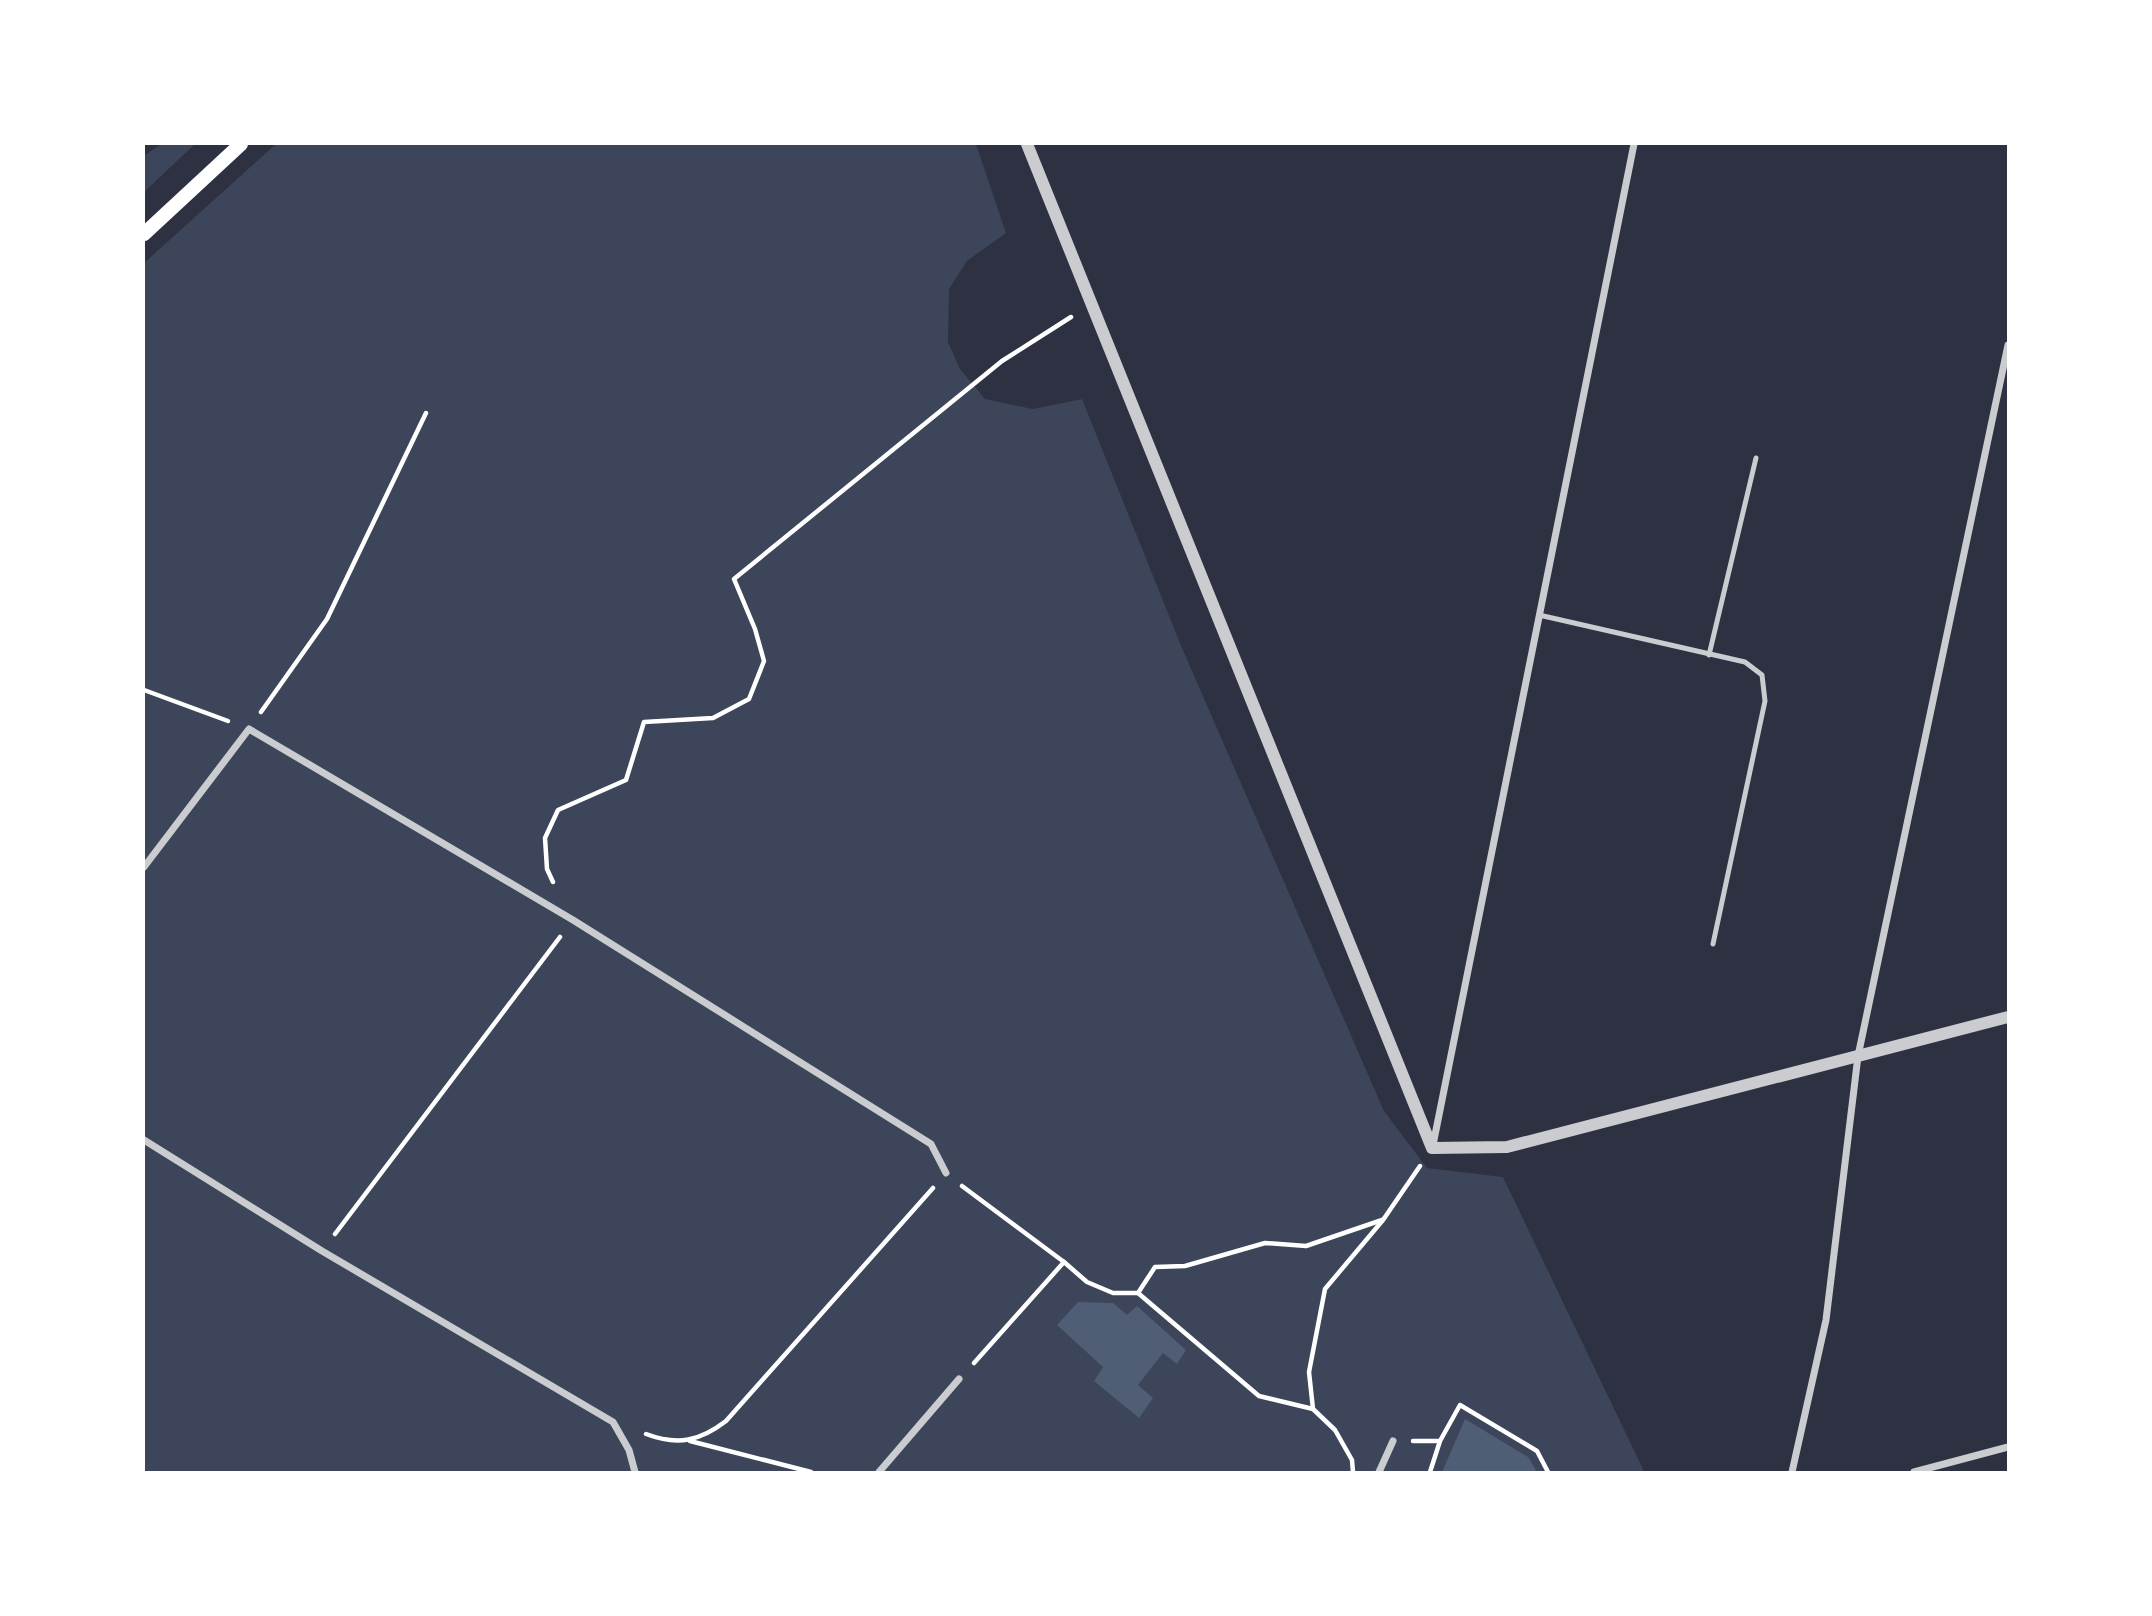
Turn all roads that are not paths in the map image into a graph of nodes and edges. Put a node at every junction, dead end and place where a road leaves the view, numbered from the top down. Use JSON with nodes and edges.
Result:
{"nodes":[{"id":1,"x":241,"y":144,"type":"edge"},
{"id":2,"x":1027,"y":144,"type":"edge"},
{"id":3,"x":1634,"y":144,"type":"edge"},
{"id":4,"x":144,"y":234,"type":"edge"},
{"id":5,"x":2008,"y":345,"type":"edge"},
{"id":6,"x":1756,"y":458,"type":"dead end"},
{"id":7,"x":1539,"y":615,"type":"junction"},
{"id":8,"x":1709,"y":655,"type":"junction"},
{"id":9,"x":144,"y":867,"type":"edge"},
{"id":10,"x":1713,"y":944,"type":"dead end"},
{"id":11,"x":2008,"y":1017,"type":"edge"},
{"id":12,"x":1858,"y":1056,"type":"junction"},
{"id":13,"x":144,"y":1140,"type":"edge"},
{"id":14,"x":1432,"y":1148,"type":"junction"},
{"id":15,"x":946,"y":1173,"type":"road end"},
{"id":16,"x":959,"y":1379,"type":"road end"},
{"id":17,"x":1393,"y":1441,"type":"dead end"},
{"id":18,"x":2008,"y":1447,"type":"edge"},
{"id":19,"x":635,"y":1472,"type":"edge"},
{"id":20,"x":879,"y":1472,"type":"edge"},
{"id":21,"x":1380,"y":1472,"type":"edge"},
{"id":22,"x":1792,"y":1472,"type":"edge"},
{"id":23,"x":1914,"y":1472,"type":"edge"}],
"edges":[{"from":1,"to":4,"type":"main road"},
{"from":2,"to":14,"type":"street"},
{"from":3,"to":7,"type":"street"},
{"from":5,"to":12,"type":"street"},
{"from":6,"to":8,"type":"lane"},
{"from":7,"to":8,"type":"lane"},
{"from":7,"to":14,"type":"street"},
{"from":8,"to":10,"type":"lane"},
{"from":9,"to":15,"type":"street"},
{"from":11,"to":12,"type":"street"},
{"from":12,"to":14,"type":"street"},
{"from":12,"to":22,"type":"street"},
{"from":13,"to":19,"type":"street"},
{"from":16,"to":20,"type":"street"},
{"from":17,"to":21,"type":"street"},
{"from":18,"to":23,"type":"street"}]}
